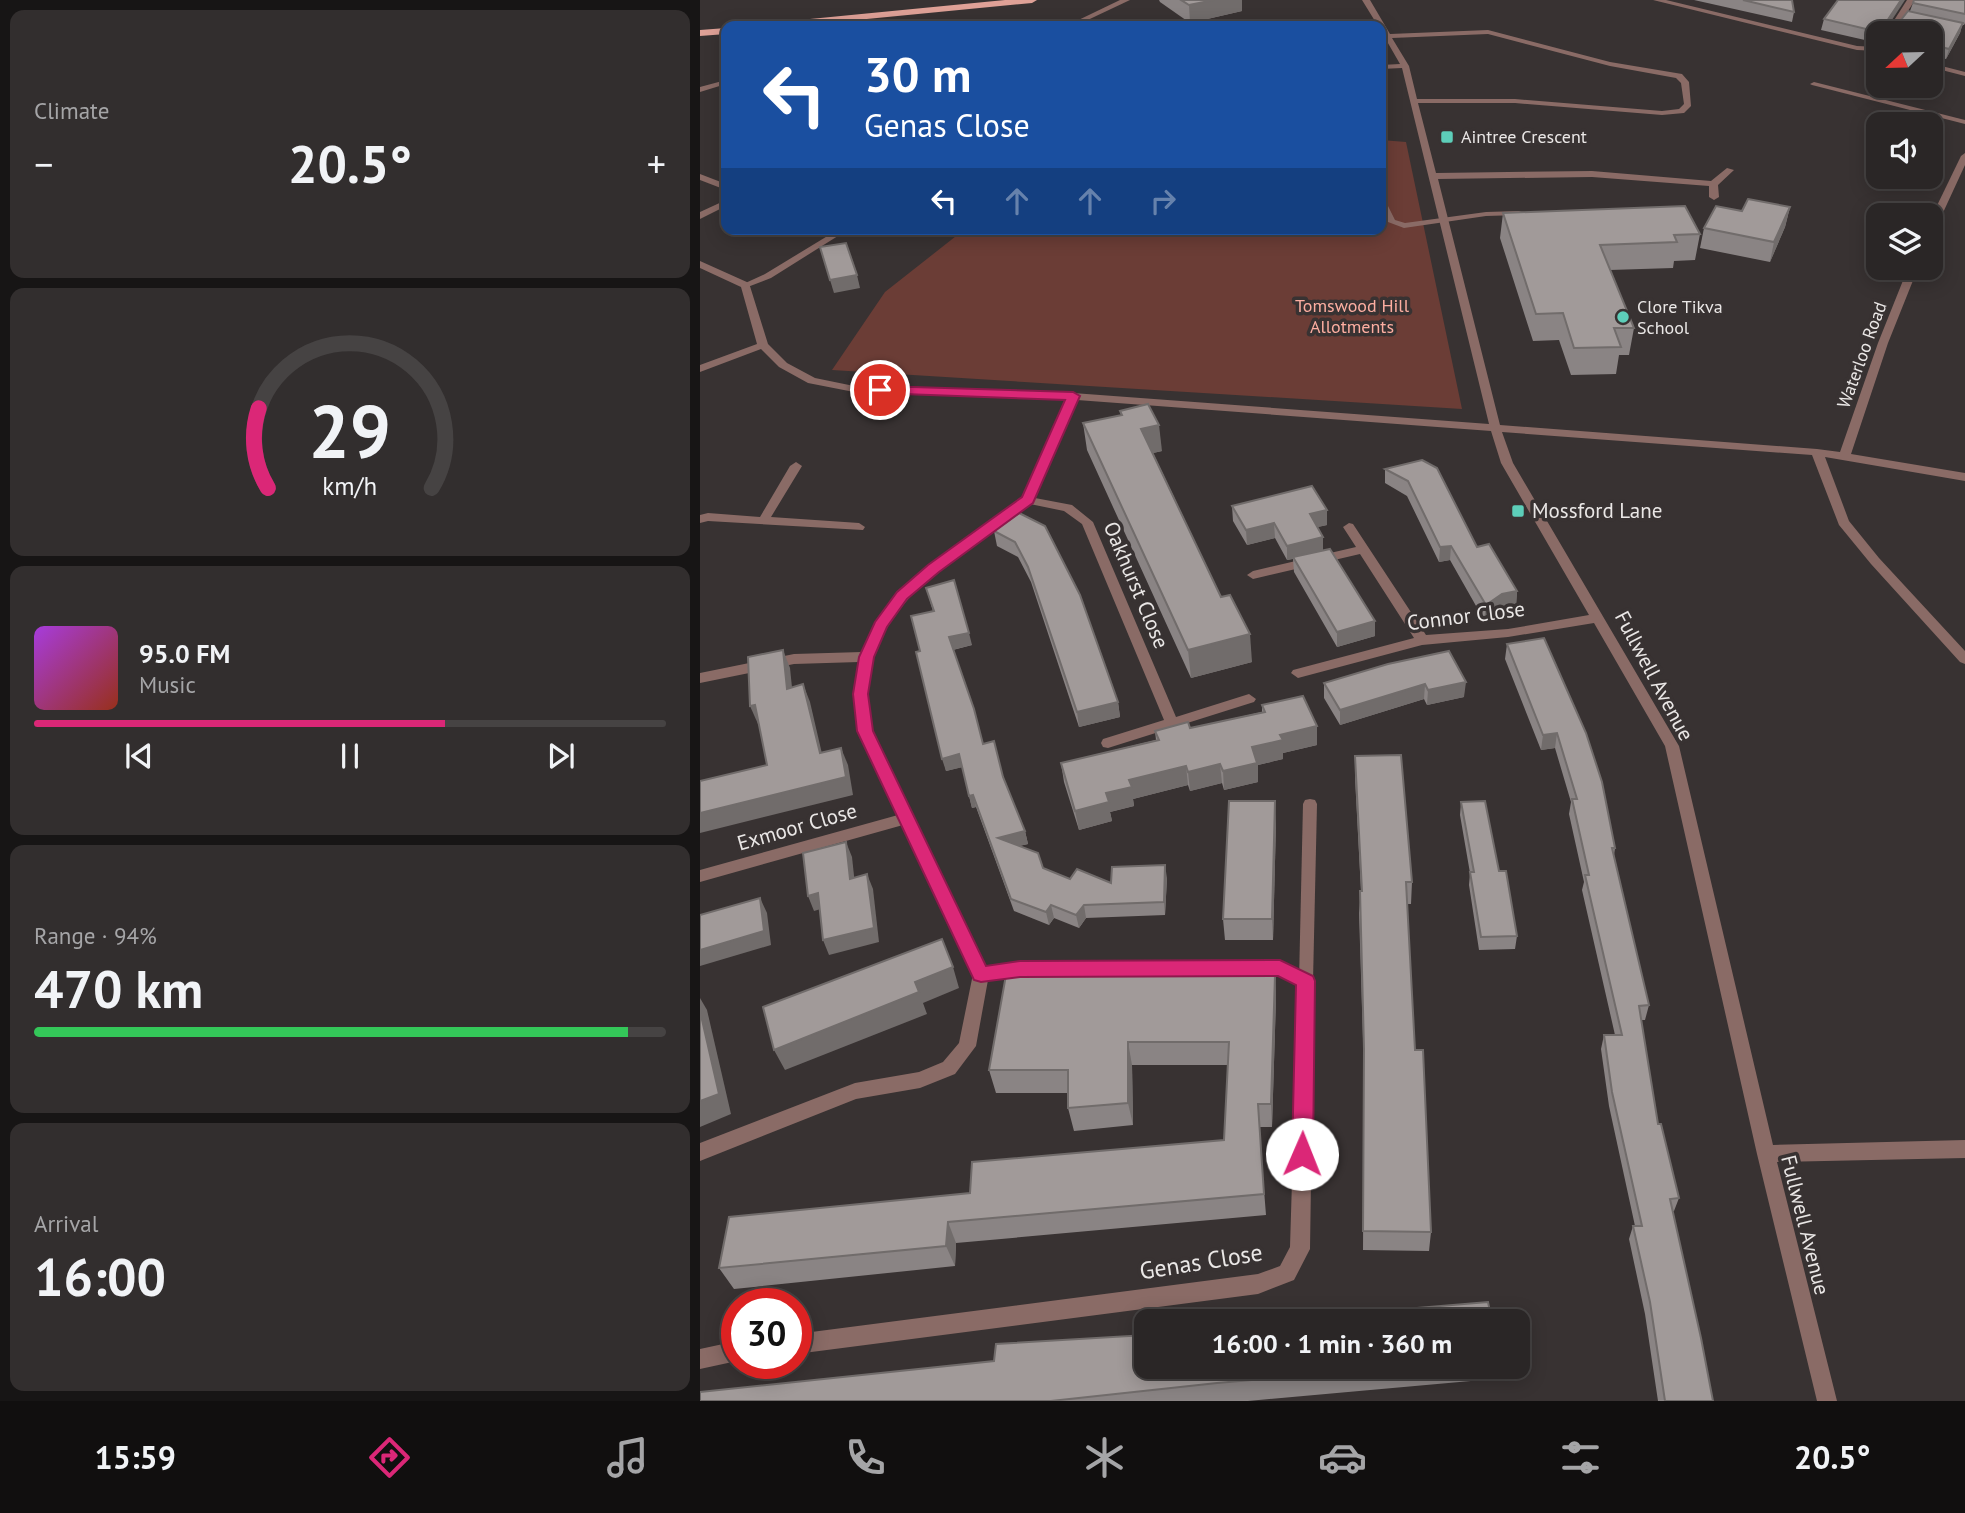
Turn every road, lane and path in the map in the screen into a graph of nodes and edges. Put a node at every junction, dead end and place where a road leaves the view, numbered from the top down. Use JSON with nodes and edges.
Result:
{"nodes":[{"id":1,"x":1032,"y":0,"type":"edge"},
{"id":2,"x":1126,"y":0,"type":"edge"},
{"id":3,"x":1366,"y":0,"type":"edge"},
{"id":4,"x":1657,"y":0,"type":"edge"},
{"id":5,"x":1911,"y":0,"type":"edge"},
{"id":6,"x":1901,"y":16,"type":"junction"},
{"id":7,"x":1914,"y":19,"type":"edge"},
{"id":8,"x":820,"y":21,"type":"edge"},
{"id":9,"x":1077,"y":21,"type":"edge"},
{"id":10,"x":1378,"y":21,"type":"edge"},
{"id":11,"x":1898,"y":21,"type":"edge"},
{"id":12,"x":721,"y":31,"type":"edge"},
{"id":13,"x":700,"y":33,"type":"edge"},
{"id":14,"x":1387,"y":36,"type":"joint"},
{"id":15,"x":1866,"y":49,"type":"edge"},
{"id":16,"x":1405,"y":66,"type":"junction"},
{"id":17,"x":1386,"y":67,"type":"edge"},
{"id":18,"x":1943,"y":68,"type":"edge"},
{"id":19,"x":1965,"y":74,"type":"edge"},
{"id":20,"x":706,"y":79,"type":"dead end"},
{"id":21,"x":721,"y":84,"type":"edge"},
{"id":22,"x":1814,"y":84,"type":"dead end"},
{"id":23,"x":716,"y":85,"type":"junction"},
{"id":24,"x":700,"y":90,"type":"edge"},
{"id":25,"x":1415,"y":101,"type":"junction"},
{"id":26,"x":1965,"y":122,"type":"edge"},
{"id":27,"x":1965,"y":156,"type":"edge"},
{"id":28,"x":1730,"y":170,"type":"dead end"},
{"id":29,"x":1433,"y":176,"type":"junction"},
{"id":30,"x":700,"y":177,"type":"edge"},
{"id":31,"x":1713,"y":184,"type":"junction"},
{"id":32,"x":721,"y":185,"type":"edge"},
{"id":33,"x":1714,"y":197,"type":"dead end"},
{"id":34,"x":1943,"y":203,"type":"edge"},
{"id":35,"x":721,"y":206,"type":"edge"},
{"id":36,"x":1386,"y":211,"type":"edge"},
{"id":37,"x":1524,"y":213,"type":"edge"},
{"id":38,"x":700,"y":216,"type":"edge"},
{"id":39,"x":1444,"y":220,"type":"junction"},
{"id":40,"x":835,"y":235,"type":"edge"},
{"id":41,"x":700,"y":264,"type":"edge"},
{"id":42,"x":1908,"y":280,"type":"edge"},
{"id":43,"x":746,"y":285,"type":"junction"},
{"id":44,"x":763,"y":345,"type":"junction"},
{"id":45,"x":700,"y":369,"type":"edge"},
{"id":46,"x":1073,"y":396,"type":"junction"},
{"id":47,"x":1495,"y":427,"type":"junction"},
{"id":48,"x":1817,"y":452,"type":"junction"},
{"id":49,"x":1845,"y":455,"type":"junction"},
{"id":50,"x":796,"y":466,"type":"dead end"},
{"id":51,"x":1965,"y":477,"type":"edge"},
{"id":52,"x":1028,"y":500,"type":"junction"},
{"id":53,"x":700,"y":519,"type":"edge"},
{"id":54,"x":763,"y":521,"type":"junction"},
{"id":55,"x":859,"y":527,"type":"dead end"},
{"id":56,"x":1349,"y":527,"type":"dead end"},
{"id":57,"x":1363,"y":549,"type":"junction"},
{"id":58,"x":1253,"y":575,"type":"dead end"},
{"id":59,"x":1599,"y":618,"type":"junction"},
{"id":60,"x":1422,"y":640,"type":"junction"},
{"id":61,"x":867,"y":657,"type":"junction"},
{"id":62,"x":1965,"y":659,"type":"edge"},
{"id":63,"x":1298,"y":673,"type":"dead end"},
{"id":64,"x":700,"y":678,"type":"edge"},
{"id":65,"x":1249,"y":699,"type":"dead end"},
{"id":66,"x":1172,"y":723,"type":"junction"},
{"id":67,"x":1108,"y":743,"type":"dead end"},
{"id":68,"x":1310,"y":804,"type":"dead end"},
{"id":69,"x":905,"y":819,"type":"junction"},
{"id":70,"x":700,"y":876,"type":"edge"},
{"id":71,"x":981,"y":974,"type":"junction"},
{"id":72,"x":1306,"y":981,"type":"junction"},
{"id":73,"x":1965,"y":1149,"type":"edge"},
{"id":74,"x":700,"y":1152,"type":"edge"},
{"id":75,"x":1766,"y":1154,"type":"junction"},
{"id":76,"x":812,"y":1342,"type":"edge"},
{"id":77,"x":721,"y":1355,"type":"edge"},
{"id":78,"x":700,"y":1359,"type":"edge"},
{"id":79,"x":1827,"y":1401,"type":"edge"}],
"edges":[{"from":1,"to":8,"type":"main road"},
{"from":2,"to":9,"type":"street"},
{"from":3,"to":10,"type":"street","name":"Fullwell Avenue"},
{"from":4,"to":15,"type":"street"},
{"from":5,"to":6,"type":"street"},
{"from":6,"to":7,"type":"lane"},
{"from":6,"to":11,"type":"street"},
{"from":12,"to":13,"type":"main road"},
{"from":14,"to":16,"type":"street","name":"Fullwell Avenue"},
{"from":14,"to":25,"type":"street"},
{"from":16,"to":17,"type":"street"},
{"from":16,"to":25,"type":"street","name":"Fullwell Avenue"},
{"from":18,"to":19,"type":"street"},
{"from":20,"to":23,"type":"street"},
{"from":21,"to":23,"type":"street"},
{"from":22,"to":26,"type":"lane"},
{"from":23,"to":24,"type":"street"},
{"from":25,"to":29,"type":"street","name":"Fullwell Avenue"},
{"from":27,"to":34,"type":"street"},
{"from":28,"to":31,"type":"street"},
{"from":29,"to":31,"type":"street"},
{"from":29,"to":39,"type":"street","name":"Fullwell Avenue"},
{"from":30,"to":32,"type":"street"},
{"from":31,"to":33,"type":"street"},
{"from":35,"to":38,"type":"street"},
{"from":36,"to":39,"type":"lane"},
{"from":37,"to":39,"type":"lane"},
{"from":39,"to":47,"type":"street","name":"Fullwell Avenue"},
{"from":40,"to":43,"type":"lane"},
{"from":41,"to":43,"type":"street"},
{"from":42,"to":49,"type":"street","name":"Waterloo Road"},
{"from":43,"to":44,"type":"street"},
{"from":44,"to":45,"type":"street"},
{"from":44,"to":46,"type":"street"},
{"from":46,"to":47,"type":"street"},
{"from":46,"to":52,"type":"street"},
{"from":47,"to":48,"type":"street"},
{"from":47,"to":59,"type":"street","name":"Fullwell Avenue"},
{"from":48,"to":49,"type":"street"},
{"from":48,"to":62,"type":"street"},
{"from":49,"to":51,"type":"street"},
{"from":50,"to":54,"type":"street"},
{"from":52,"to":61,"type":"street"},
{"from":52,"to":66,"type":"street","name":"Oakhurst Close"},
{"from":53,"to":54,"type":"street"},
{"from":54,"to":55,"type":"street"},
{"from":56,"to":57,"type":"street"},
{"from":57,"to":58,"type":"street"},
{"from":57,"to":60,"type":"street"},
{"from":59,"to":60,"type":"street","name":"Connor Close"},
{"from":59,"to":75,"type":"street","name":"Fullwell Avenue"},
{"from":60,"to":63,"type":"street","name":"Connor Close"},
{"from":61,"to":64,"type":"street"},
{"from":61,"to":69,"type":"street"},
{"from":65,"to":66,"type":"street"},
{"from":66,"to":67,"type":"street"},
{"from":68,"to":72,"type":"lane"},
{"from":69,"to":70,"type":"street","name":"Exmoor Close"},
{"from":69,"to":71,"type":"street"},
{"from":71,"to":72,"type":"street"},
{"from":71,"to":74,"type":"street"},
{"from":72,"to":76,"type":"street","name":"Genas Close"},
{"from":73,"to":75,"type":"street"},
{"from":75,"to":79,"type":"street","name":"Fullwell Avenue"},
{"from":77,"to":78,"type":"street"}]}
